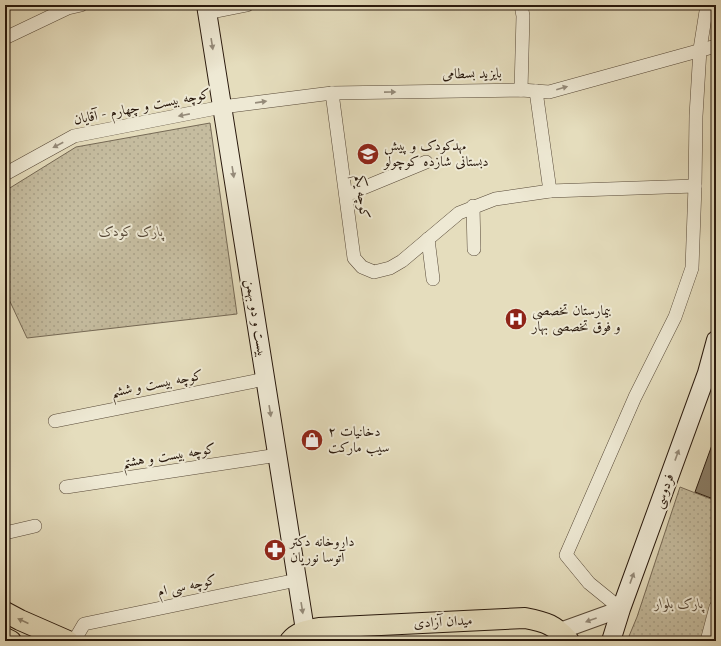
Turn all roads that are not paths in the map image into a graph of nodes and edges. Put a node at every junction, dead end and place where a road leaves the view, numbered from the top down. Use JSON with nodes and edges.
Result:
{"nodes":[{"id":1,"x":247,"y":5,"type":"edge"},
{"id":2,"x":521,"y":5,"type":"edge"},
{"id":3,"x":707,"y":5,"type":"edge"},
{"id":4,"x":72,"y":6,"type":"edge"},
{"id":5,"x":207,"y":9,"type":"edge"},
{"id":6,"x":5,"y":38,"type":"edge"},
{"id":7,"x":716,"y":46,"type":"edge"},
{"id":8,"x":700,"y":49,"type":"junction"},
{"id":9,"x":521,"y":90,"type":"junction"},
{"id":10,"x":536,"y":91,"type":"junction"},
{"id":11,"x":332,"y":93,"type":"junction"},
{"id":12,"x":222,"y":108,"type":"junction"},
{"id":13,"x":426,"y":162,"type":"dead end"},
{"id":14,"x":5,"y":174,"type":"edge"},
{"id":15,"x":695,"y":186,"type":"junction"},
{"id":16,"x":550,"y":191,"type":"junction"},
{"id":17,"x":346,"y":195,"type":"junction"},
{"id":18,"x":473,"y":206,"type":"junction"},
{"id":19,"x":428,"y":239,"type":"junction"},
{"id":20,"x":474,"y":249,"type":"dead end"},
{"id":21,"x":433,"y":279,"type":"dead end"},
{"id":22,"x":716,"y":340,"type":"edge"},
{"id":23,"x":265,"y":379,"type":"junction"},
{"id":24,"x":55,"y":421,"type":"dead end"},
{"id":25,"x":278,"y":455,"type":"junction"},
{"id":26,"x":66,"y":487,"type":"dead end"},
{"id":27,"x":35,"y":526,"type":"dead end"},
{"id":28,"x":5,"y":533,"type":"edge"},
{"id":29,"x":297,"y":580,"type":"junction"},
{"id":30,"x":716,"y":607,"type":"edge"},
{"id":31,"x":621,"y":609,"type":"junction"},
{"id":32,"x":5,"y":612,"type":"edge"},
{"id":33,"x":298,"y":636,"type":"edge"},
{"id":34,"x":565,"y":636,"type":"edge"},
{"id":35,"x":5,"y":638,"type":"edge"},
{"id":36,"x":11,"y":641,"type":"edge"},
{"id":37,"x":68,"y":641,"type":"edge"},
{"id":38,"x":74,"y":641,"type":"edge"},
{"id":39,"x":610,"y":641,"type":"edge"},
{"id":40,"x":707,"y":641,"type":"edge"}],
"edges":[{"from":1,"to":5,"type":"street"},
{"from":2,"to":9,"type":"street"},
{"from":3,"to":8,"type":"street"},
{"from":4,"to":6,"type":"street"},
{"from":5,"to":12,"type":"main road","name":"بیست و دو بهمن","one_way":true},
{"from":7,"to":8,"type":"street","name":"بایزید بسطامی"},
{"from":10,"to":8,"type":"street","name":"بایزید بسطامی","one_way":true},
{"from":8,"to":15,"type":"street"},
{"from":9,"to":10,"type":"street","name":"بایزید بسطامی"},
{"from":11,"to":9,"type":"street","name":"بایزید بسطامی","one_way":true},
{"from":10,"to":16,"type":"street"},
{"from":12,"to":11,"type":"street","name":"بایزید بسطامی","one_way":true},
{"from":11,"to":17,"type":"street","name":"کوچه یکم"},
{"from":12,"to":14,"type":"street","name":"کوچه بیست و چهارم - آقایان","one_way":true},
{"from":12,"to":23,"type":"main road","name":"بیست و دو بهمن","one_way":true},
{"from":13,"to":17,"type":"street"},
{"from":15,"to":16,"type":"street"},
{"from":15,"to":31,"type":"street"},
{"from":16,"to":18,"type":"street"},
{"from":17,"to":19,"type":"street","name":"کوچه یکم"},
{"from":18,"to":19,"type":"street"},
{"from":18,"to":20,"type":"street"},
{"from":19,"to":21,"type":"street"},
{"from":31,"to":22,"type":"main road","name":"فردوسی","one_way":true},
{"from":23,"to":24,"type":"street","name":"کوچه بیست و ششم"},
{"from":23,"to":25,"type":"main road","name":"بیست و دو بهمن","one_way":true},
{"from":25,"to":26,"type":"street","name":"کوچه بیست و هشتم"},
{"from":25,"to":29,"type":"main road","name":"بیست و دو بهمن"},
{"from":27,"to":28,"type":"street"},
{"from":29,"to":33,"type":"main road","name":"بیست و دو بهمن","one_way":true},
{"from":29,"to":38,"type":"street","name":"کوچه سی ام"},
{"from":30,"to":40,"type":"street"},
{"from":31,"to":34,"type":"street","one_way":true},
{"from":31,"to":39,"type":"main road","name":"فردوسی"},
{"from":37,"to":32,"type":"main road","one_way":true},
{"from":33,"to":34,"type":"main road","name":"میدان آزادی"},
{"from":35,"to":36,"type":"main road"}]}
